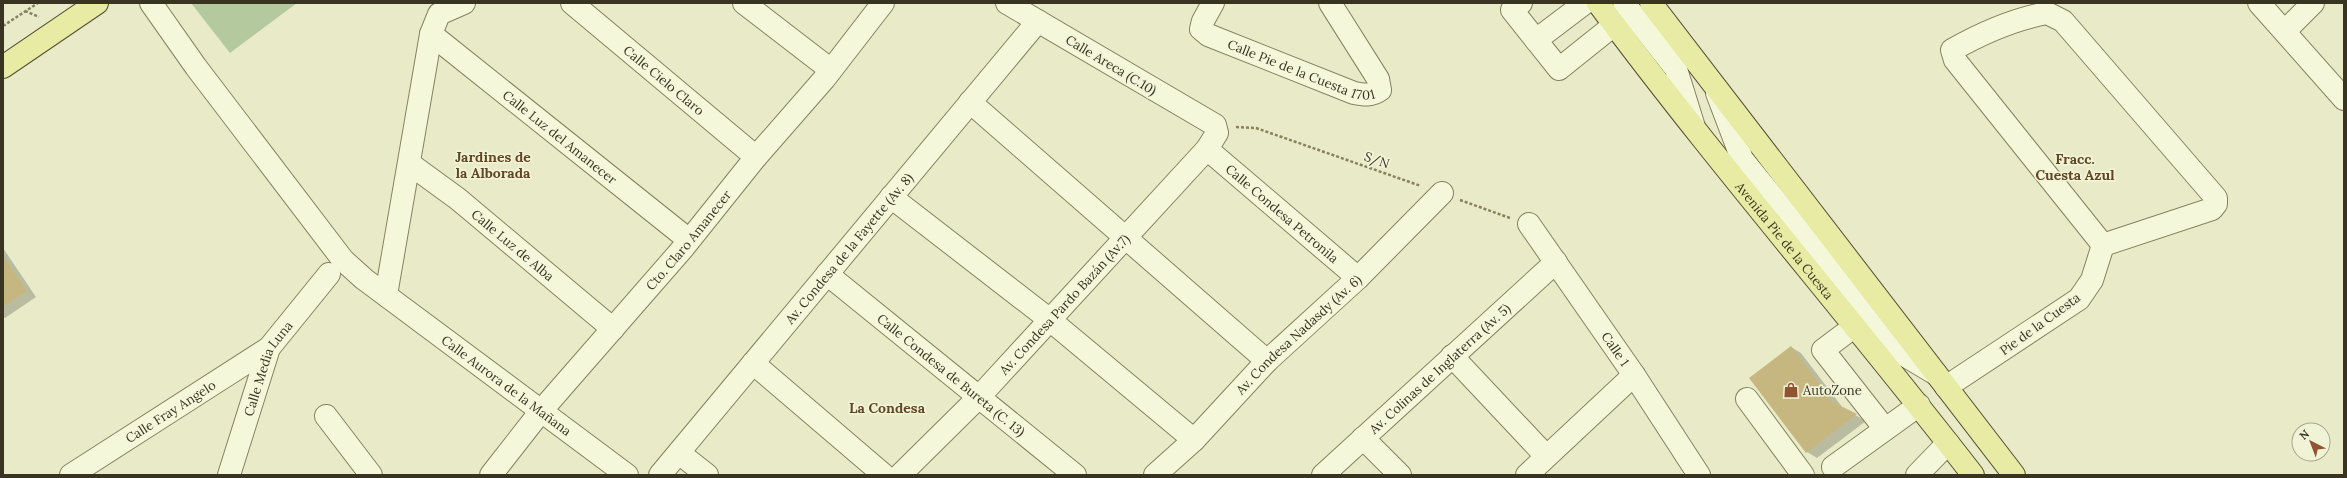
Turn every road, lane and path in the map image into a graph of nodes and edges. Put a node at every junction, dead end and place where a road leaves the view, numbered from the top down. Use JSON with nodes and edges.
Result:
{"nodes":[{"id":1,"x":38,"y":3,"type":"edge"},
{"id":2,"x":97,"y":3,"type":"edge"},
{"id":3,"x":151,"y":3,"type":"edge"},
{"id":4,"x":464,"y":3,"type":"edge"},
{"id":5,"x":572,"y":3,"type":"edge"},
{"id":6,"x":744,"y":3,"type":"edge"},
{"id":7,"x":883,"y":3,"type":"edge"},
{"id":8,"x":1007,"y":3,"type":"edge"},
{"id":9,"x":1213,"y":3,"type":"edge"},
{"id":10,"x":1330,"y":3,"type":"edge"},
{"id":11,"x":1521,"y":3,"type":"edge"},
{"id":12,"x":1585,"y":3,"type":"edge"},
{"id":13,"x":1598,"y":3,"type":"edge"},
{"id":14,"x":1624,"y":3,"type":"edge"},
{"id":15,"x":2259,"y":3,"type":"edge"},
{"id":16,"x":2313,"y":3,"type":"edge"},
{"id":17,"x":1654,"y":4,"type":"edge"},
{"id":18,"x":1038,"y":21,"type":"junction"},
{"id":19,"x":1614,"y":25,"type":"junction"},
{"id":20,"x":3,"y":26,"type":"edge"},
{"id":21,"x":2285,"y":31,"type":"junction"},
{"id":22,"x":431,"y":34,"type":"junction"},
{"id":23,"x":1536,"y":40,"type":"junction"},
{"id":24,"x":3,"y":67,"type":"edge"},
{"id":25,"x":831,"y":70,"type":"junction"},
{"id":26,"x":2344,"y":99,"type":"edge"},
{"id":27,"x":970,"y":102,"type":"junction"},
{"id":28,"x":1215,"y":126,"type":"junction"},
{"id":29,"x":1694,"y":127,"type":"junction"},
{"id":30,"x":1206,"y":149,"type":"junction"},
{"id":31,"x":756,"y":157,"type":"junction"},
{"id":32,"x":410,"y":164,"type":"junction"},
{"id":33,"x":1442,"y":193,"type":"junction"},
{"id":34,"x":891,"y":197,"type":"junction"},
{"id":35,"x":1529,"y":224,"type":"joint"},
{"id":36,"x":1127,"y":237,"type":"junction"},
{"id":37,"x":689,"y":240,"type":"junction"},
{"id":38,"x":2103,"y":245,"type":"junction"},
{"id":39,"x":1556,"y":262,"type":"junction"},
{"id":40,"x":329,"y":274,"type":"dead end"},
{"id":41,"x":827,"y":274,"type":"junction"},
{"id":42,"x":1358,"y":278,"type":"junction"},
{"id":43,"x":386,"y":295,"type":"junction"},
{"id":44,"x":1050,"y":320,"type":"junction"},
{"id":45,"x":1855,"y":326,"type":"junction"},
{"id":46,"x":614,"y":329,"type":"junction"},
{"id":47,"x":269,"y":348,"type":"junction"},
{"id":48,"x":1452,"y":356,"type":"junction"},
{"id":49,"x":1267,"y":361,"type":"junction"},
{"id":50,"x":753,"y":364,"type":"junction"},
{"id":51,"x":1634,"y":375,"type":"junction"},
{"id":52,"x":1941,"y":381,"type":"junction"},
{"id":53,"x":979,"y":397,"type":"junction"},
{"id":54,"x":1747,"y":399,"type":"dead end"},
{"id":55,"x":1920,"y":405,"type":"junction"},
{"id":56,"x":541,"y":411,"type":"junction"},
{"id":57,"x":326,"y":416,"type":"dead end"},
{"id":58,"x":1886,"y":429,"type":"junction"},
{"id":59,"x":1363,"y":438,"type":"junction"},
{"id":60,"x":1194,"y":440,"type":"junction"},
{"id":61,"x":1948,"y":443,"type":"junction"},
{"id":62,"x":679,"y":453,"type":"junction"},
{"id":63,"x":1546,"y":456,"type":"junction"},
{"id":64,"x":1833,"y":467,"type":"dead end"},
{"id":65,"x":1693,"y":473,"type":"edge"},
{"id":66,"x":71,"y":475,"type":"edge"},
{"id":67,"x":229,"y":475,"type":"edge"},
{"id":68,"x":371,"y":475,"type":"edge"},
{"id":69,"x":491,"y":475,"type":"edge"},
{"id":70,"x":626,"y":475,"type":"edge"},
{"id":71,"x":660,"y":475,"type":"edge"},
{"id":72,"x":706,"y":475,"type":"edge"},
{"id":73,"x":884,"y":475,"type":"edge"},
{"id":74,"x":900,"y":475,"type":"edge"},
{"id":75,"x":1074,"y":475,"type":"edge"},
{"id":76,"x":1155,"y":475,"type":"edge"},
{"id":77,"x":1323,"y":475,"type":"edge"},
{"id":78,"x":1400,"y":475,"type":"edge"},
{"id":79,"x":1527,"y":475,"type":"edge"},
{"id":80,"x":1803,"y":475,"type":"edge"},
{"id":81,"x":1917,"y":475,"type":"edge"},
{"id":82,"x":1973,"y":475,"type":"edge"},
{"id":83,"x":2014,"y":475,"type":"edge"}],
"edges":[{"from":1,"to":20,"type":"path"},
{"from":2,"to":24,"type":"main road"},
{"from":3,"to":43,"type":"street","name":"Calle Aurora de la Mañana"},
{"from":4,"to":22,"type":"street"},
{"from":5,"to":31,"type":"street","name":"Calle Cielo Claro"},
{"from":6,"to":25,"type":"street"},
{"from":7,"to":25,"type":"street","name":"Cto. Claro Amanecer"},
{"from":8,"to":18,"type":"street","name":"Calle Areca (C.10)"},
{"from":9,"to":10,"type":"street","name":"Calle Pie de la Cuesta 1701"},
{"from":11,"to":23,"type":"street"},
{"from":12,"to":23,"type":"street"},
{"from":13,"to":19,"type":"main road","name":"Avenida Pie de la Cuesta"},
{"from":14,"to":29,"type":"street"},
{"from":15,"to":21,"type":"street"},
{"from":16,"to":21,"type":"street"},
{"from":17,"to":52,"type":"main road"},
{"from":18,"to":27,"type":"street","name":"Av. Condesa de la Fayette (Av. 8)"},
{"from":18,"to":28,"type":"street","name":"Calle Areca (C.10)"},
{"from":19,"to":23,"type":"street"},
{"from":19,"to":29,"type":"main road","name":"Avenida Pie de la Cuesta"},
{"from":21,"to":26,"type":"street"},
{"from":22,"to":32,"type":"street"},
{"from":22,"to":37,"type":"street","name":"Calle Luz del Amanecer"},
{"from":25,"to":31,"type":"street","name":"Cto. Claro Amanecer"},
{"from":27,"to":34,"type":"street","name":"Av. Condesa de la Fayette (Av. 8)"},
{"from":27,"to":36,"type":"street"},
{"from":28,"to":30,"type":"street","name":"Av. Condesa Pardo Bazán (Av.7)"},
{"from":28,"to":33,"type":"path","name":"S/N"},
{"from":29,"to":45,"type":"main road","name":"Avenida Pie de la Cuesta"},
{"from":30,"to":36,"type":"street","name":"Av. Condesa Pardo Bazán (Av.7)"},
{"from":30,"to":42,"type":"street","name":"Calle Condesa Petronila"},
{"from":31,"to":37,"type":"street","name":"Cto. Claro Amanecer"},
{"from":32,"to":43,"type":"street"},
{"from":32,"to":46,"type":"street","name":"Calle Luz de Alba"},
{"from":33,"to":35,"type":"path","name":"S/N"},
{"from":33,"to":42,"type":"street","name":"Av. Condesa Nadasdy (Av. 6)"},
{"from":34,"to":41,"type":"street","name":"Av. Condesa de la Fayette (Av. 8)"},
{"from":34,"to":44,"type":"street"},
{"from":35,"to":39,"type":"street","name":"Calle 1"},
{"from":36,"to":44,"type":"street","name":"Av. Condesa Pardo Bazán (Av.7)"},
{"from":36,"to":49,"type":"street"},
{"from":37,"to":46,"type":"street","name":"Cto. Claro Amanecer"},
{"from":38,"to":38,"type":"street"},
{"from":38,"to":52,"type":"street","name":"Pie de la Cuesta"},
{"from":39,"to":48,"type":"street","name":"Av. Colinas de Inglaterra (Av. 5)"},
{"from":39,"to":51,"type":"street","name":"Calle 1"},
{"from":40,"to":47,"type":"street","name":"Calle Media Luna"},
{"from":41,"to":50,"type":"street","name":"Av. Condesa de la Fayette (Av. 8)"},
{"from":41,"to":53,"type":"street","name":"Calle Condesa de Bureta (C. 13)"},
{"from":42,"to":49,"type":"street","name":"Av. Condesa Nadasdy (Av. 6)"},
{"from":43,"to":56,"type":"street","name":"Calle Aurora de la Mañana"},
{"from":44,"to":53,"type":"street","name":"Av. Condesa Pardo Bazán (Av.7)"},
{"from":44,"to":60,"type":"street"},
{"from":45,"to":55,"type":"main road","name":"Avenida Pie de la Cuesta"},
{"from":45,"to":58,"type":"street"},
{"from":46,"to":56,"type":"street","name":"Cto. Claro Amanecer"},
{"from":47,"to":66,"type":"street","name":"Calle Fray Angelo"},
{"from":47,"to":67,"type":"street","name":"Calle Media Luna"},
{"from":48,"to":59,"type":"street","name":"Av. Colinas de Inglaterra (Av. 5)"},
{"from":48,"to":63,"type":"street"},
{"from":49,"to":60,"type":"street","name":"Av. Condesa Nadasdy (Av. 6)"},
{"from":50,"to":62,"type":"street","name":"Av. Condesa de la Fayette (Av. 8)"},
{"from":50,"to":73,"type":"street"},
{"from":51,"to":63,"type":"street"},
{"from":51,"to":65,"type":"street","name":"Calle 1"},
{"from":52,"to":83,"type":"main road"},
{"from":53,"to":74,"type":"street","name":"Av. Condesa Pardo Bazán (Av.7)"},
{"from":53,"to":75,"type":"street","name":"Calle Condesa de Bureta (C. 13)"},
{"from":54,"to":80,"type":"street"},
{"from":55,"to":58,"type":"street"},
{"from":55,"to":61,"type":"main road","name":"Avenida Pie de la Cuesta"},
{"from":56,"to":69,"type":"street","name":"Cto. Claro Amanecer"},
{"from":56,"to":70,"type":"street","name":"Calle Aurora de la Mañana"},
{"from":57,"to":68,"type":"street"},
{"from":58,"to":64,"type":"street"},
{"from":59,"to":77,"type":"street","name":"Av. Colinas de Inglaterra (Av. 5)"},
{"from":59,"to":78,"type":"street"},
{"from":60,"to":76,"type":"street","name":"Av. Condesa Nadasdy (Av. 6)"},
{"from":61,"to":81,"type":"street"},
{"from":61,"to":82,"type":"main road","name":"Avenida Pie de la Cuesta"},
{"from":62,"to":71,"type":"street","name":"Av. Condesa de la Fayette (Av. 8)"},
{"from":62,"to":72,"type":"street"},
{"from":63,"to":79,"type":"street"}]}
